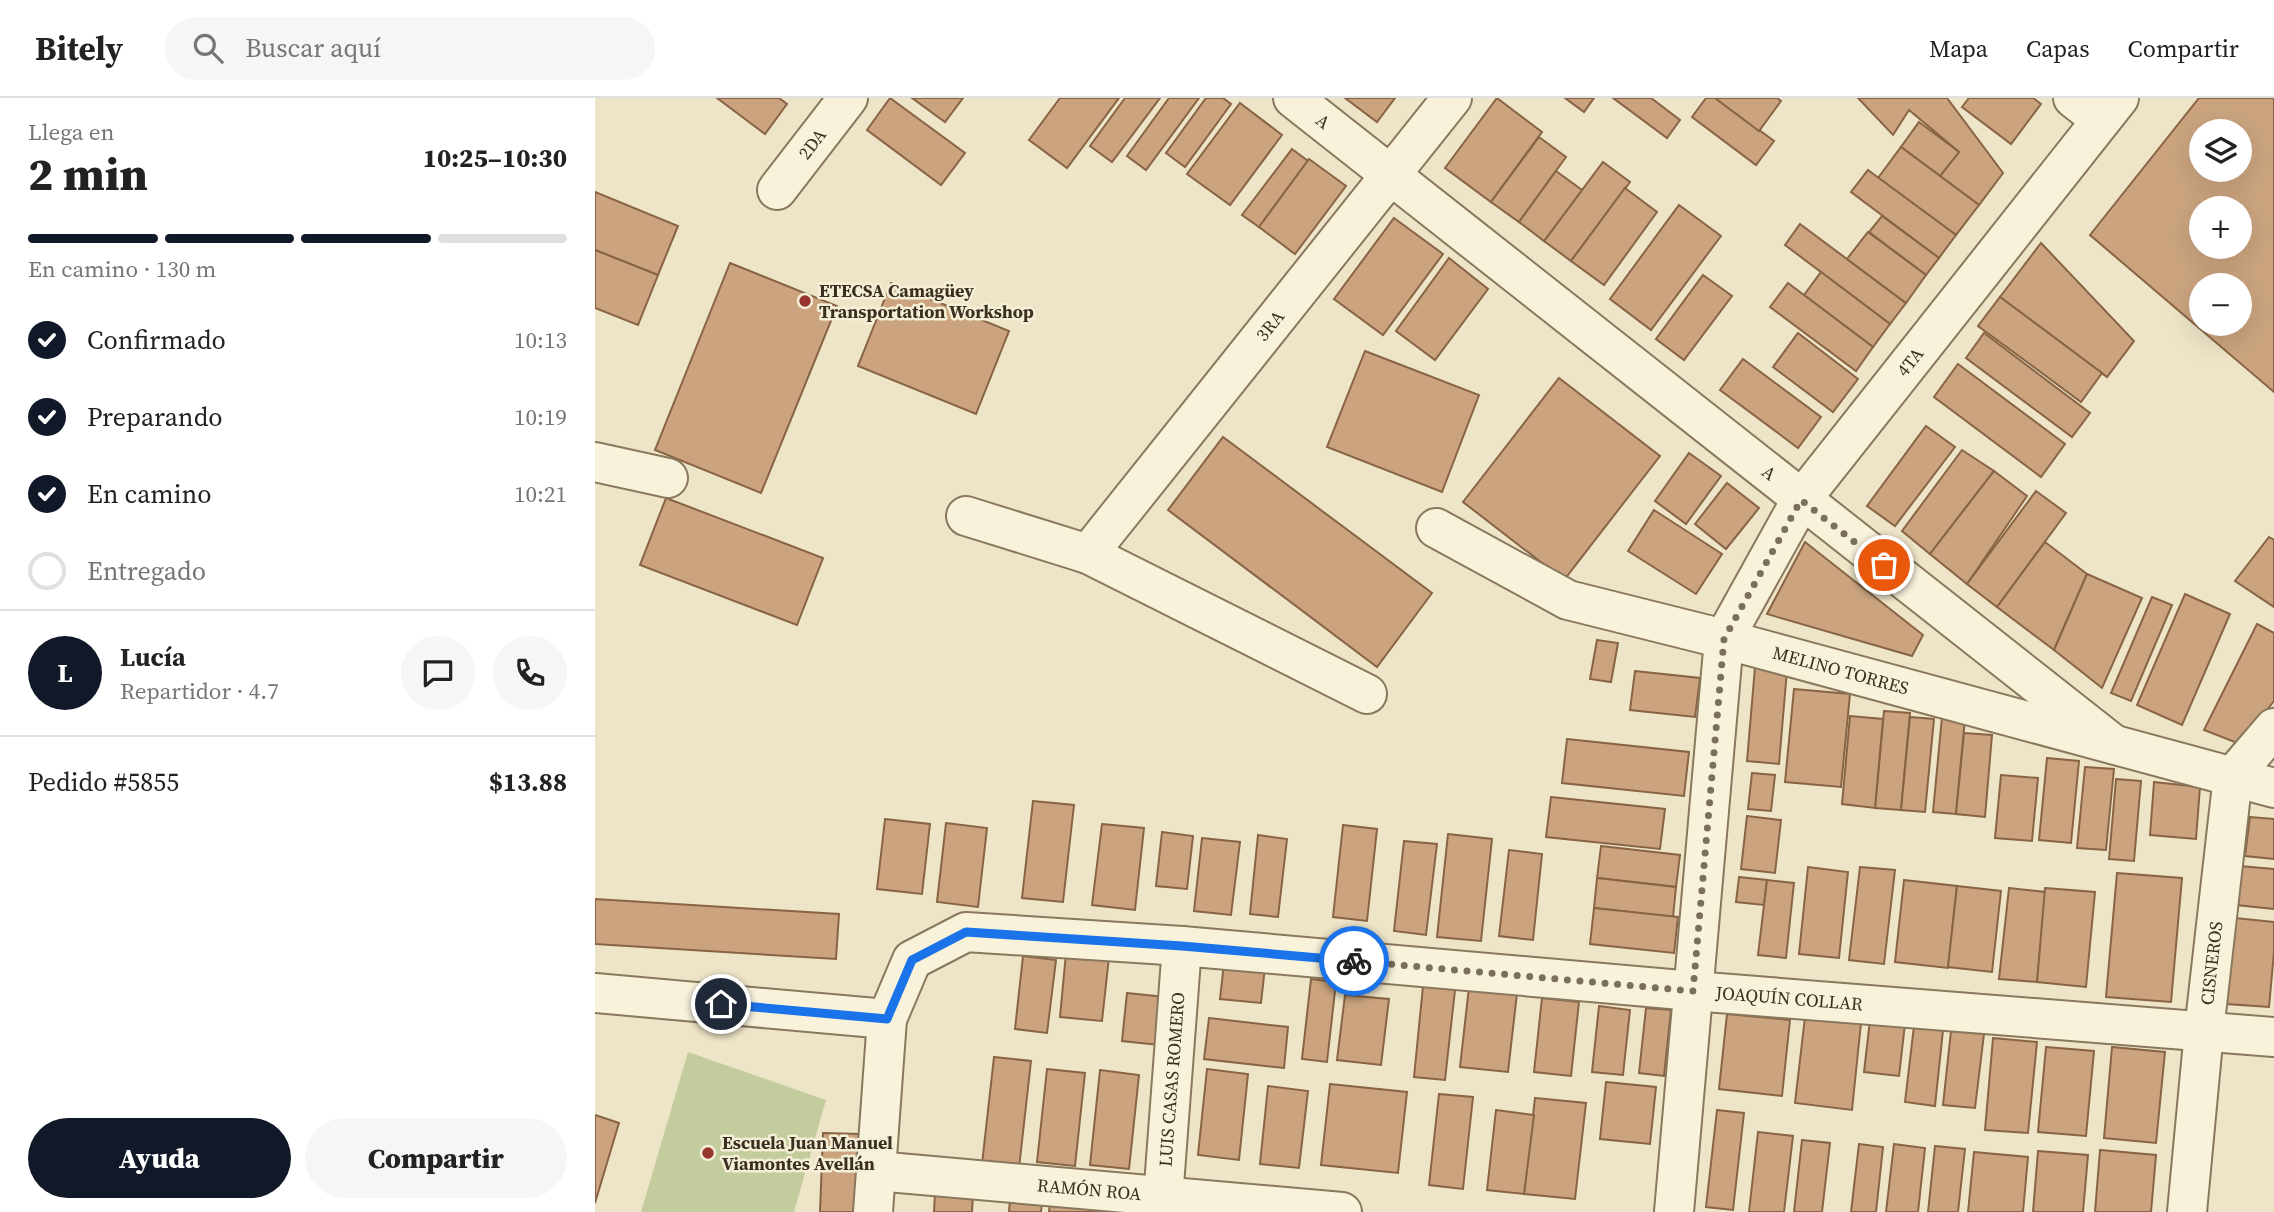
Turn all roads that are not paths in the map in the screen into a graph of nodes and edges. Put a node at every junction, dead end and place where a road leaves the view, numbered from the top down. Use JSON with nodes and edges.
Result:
{"nodes":[{"id":1,"x":848,"y":98,"type":"edge"},
{"id":2,"x":1293,"y":98,"type":"edge"},
{"id":3,"x":1452,"y":98,"type":"edge"},
{"id":4,"x":2098,"y":105,"type":"edge"},
{"id":5,"x":1391,"y":175,"type":"junction"},
{"id":6,"x":777,"y":190,"type":"dead end"},
{"id":7,"x":595,"y":463,"type":"edge"},
{"id":8,"x":668,"y":478,"type":"dead end"},
{"id":9,"x":1801,"y":500,"type":"junction"},
{"id":10,"x":966,"y":516,"type":"dead end"},
{"id":11,"x":1436,"y":528,"type":"dead end"},
{"id":12,"x":1088,"y":554,"type":"junction"},
{"id":13,"x":1724,"y":639,"type":"junction"},
{"id":14,"x":1367,"y":694,"type":"dead end"},
{"id":15,"x":2274,"y":728,"type":"edge"},
{"id":16,"x":2113,"y":744,"type":"junction"},
{"id":17,"x":2233,"y":776,"type":"junction"},
{"id":18,"x":2274,"y":788,"type":"edge"},
{"id":19,"x":1182,"y":946,"type":"junction"},
{"id":20,"x":1693,"y":991,"type":"junction"},
{"id":21,"x":595,"y":993,"type":"edge"},
{"id":22,"x":887,"y":1019,"type":"junction"},
{"id":23,"x":2204,"y":1031,"type":"junction"},
{"id":24,"x":2274,"y":1038,"type":"edge"},
{"id":25,"x":876,"y":1171,"type":"junction"},
{"id":26,"x":1162,"y":1204,"type":"edge"},
{"id":27,"x":873,"y":1212,"type":"edge"},
{"id":28,"x":1342,"y":1212,"type":"edge"},
{"id":29,"x":1674,"y":1212,"type":"edge"},
{"id":30,"x":2187,"y":1212,"type":"edge"}],
"edges":[{"from":1,"to":6,"type":"street","name":"2DA"},
{"from":2,"to":5,"type":"street","name":"A"},
{"from":3,"to":5,"type":"street","name":"3RA"},
{"from":4,"to":9,"type":"street","name":"4TA"},
{"from":5,"to":9,"type":"street","name":"A"},
{"from":5,"to":12,"type":"street","name":"3RA"},
{"from":7,"to":8,"type":"street"},
{"from":9,"to":13,"type":"street","name":"4TA"},
{"from":9,"to":16,"type":"street","name":"A"},
{"from":10,"to":12,"type":"street"},
{"from":11,"to":13,"type":"street","name":"MELINO TORRES"},
{"from":12,"to":14,"type":"street"},
{"from":13,"to":16,"type":"street","name":"MELINO TORRES"},
{"from":13,"to":20,"type":"street"},
{"from":15,"to":17,"type":"street"},
{"from":16,"to":17,"type":"street","name":"A"},
{"from":17,"to":18,"type":"street","name":"A"},
{"from":17,"to":23,"type":"street","name":"CISNEROS"},
{"from":19,"to":20,"type":"street","name":"JOAQUÍN COLLAR"},
{"from":19,"to":22,"type":"street","name":"JOAQUÍN COLLAR"},
{"from":19,"to":26,"type":"street","name":"LUIS CASAS ROMERO"},
{"from":20,"to":23,"type":"street","name":"JOAQUÍN COLLAR"},
{"from":20,"to":29,"type":"street"},
{"from":21,"to":22,"type":"street"},
{"from":22,"to":25,"type":"street","name":"JOAQUÍN COLLAR"},
{"from":23,"to":24,"type":"street","name":"JOAQUÍN COLLAR"},
{"from":23,"to":30,"type":"street","name":"CISNEROS"},
{"from":25,"to":26,"type":"street","name":"RAMÓN ROA"},
{"from":25,"to":27,"type":"street","name":"JOAQUÍN COLLAR"},
{"from":26,"to":28,"type":"street","name":"RAMÓN ROA"}]}
